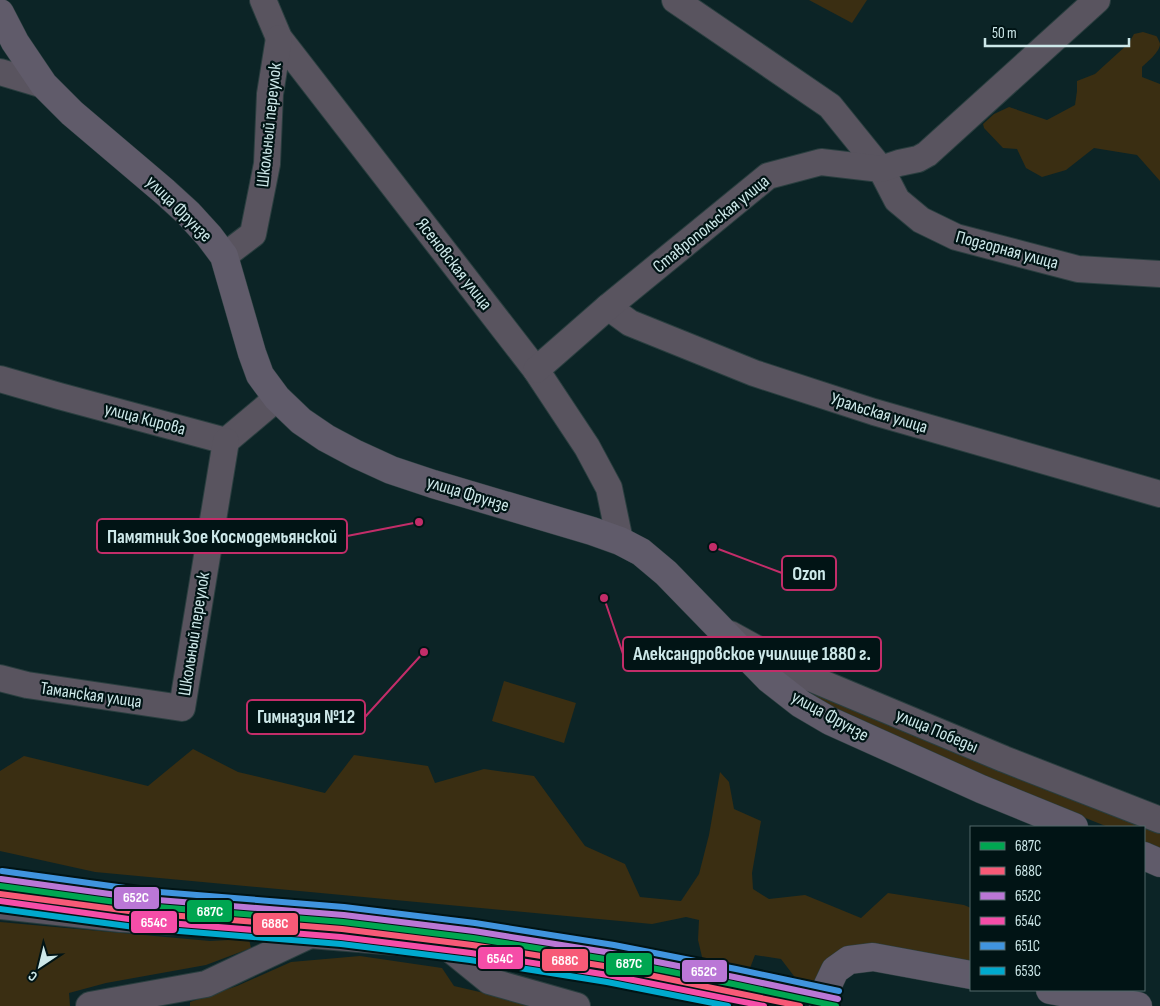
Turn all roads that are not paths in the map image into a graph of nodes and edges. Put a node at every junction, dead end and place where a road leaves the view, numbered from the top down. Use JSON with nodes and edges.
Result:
{"nodes":[{"id":1,"x":263,"y":0,"type":"edge"},
{"id":2,"x":675,"y":0,"type":"edge"},
{"id":3,"x":1097,"y":0,"type":"edge"},
{"id":4,"x":0,"y":13,"type":"edge"},
{"id":5,"x":278,"y":38,"type":"junction"},
{"id":6,"x":0,"y":72,"type":"edge"},
{"id":7,"x":44,"y":85,"type":"junction"},
{"id":8,"x":881,"y":169,"type":"junction"},
{"id":9,"x":224,"y":256,"type":"junction"},
{"id":10,"x":1160,"y":274,"type":"edge"},
{"id":11,"x":608,"y":307,"type":"junction"},
{"id":12,"x":536,"y":370,"type":"junction"},
{"id":13,"x":0,"y":379,"type":"edge"},
{"id":14,"x":277,"y":398,"type":"junction"},
{"id":15,"x":226,"y":440,"type":"junction"},
{"id":16,"x":1160,"y":494,"type":"edge"},
{"id":17,"x":620,"y":541,"type":"junction"},
{"id":18,"x":720,"y":628,"type":"junction"},
{"id":19,"x":0,"y":678,"type":"edge"},
{"id":20,"x":182,"y":708,"type":"joint"},
{"id":21,"x":1160,"y":820,"type":"edge"},
{"id":22,"x":1072,"y":826,"type":"edge"},
{"id":23,"x":1145,"y":856,"type":"edge"},
{"id":24,"x":1160,"y":863,"type":"edge"},
{"id":25,"x":0,"y":906,"type":"edge"},
{"id":26,"x":310,"y":935,"type":"junction"},
{"id":27,"x":970,"y":975,"type":"edge"},
{"id":28,"x":1056,"y":991,"type":"edge"},
{"id":29,"x":89,"y":1006,"type":"edge"},
{"id":30,"x":577,"y":1006,"type":"edge"},
{"id":31,"x":823,"y":1006,"type":"edge"},
{"id":32,"x":1138,"y":1006,"type":"edge"}],
"edges":[{"from":1,"to":5,"type":"street","name":"Ясеновская улица"},
{"from":2,"to":8,"type":"street","name":"Подгорная улица"},
{"from":3,"to":8,"type":"street","name":"Ставропольская улица"},
{"from":4,"to":7,"type":"main road","name":"улица Фрунзе"},
{"from":5,"to":9,"type":"street","name":"Школьный переулок"},
{"from":5,"to":12,"type":"street","name":"Ясеновская улица"},
{"from":6,"to":7,"type":"street"},
{"from":7,"to":9,"type":"main road","name":"улица Фрунзе"},
{"from":8,"to":10,"type":"street","name":"Подгорная улица"},
{"from":8,"to":11,"type":"street","name":"Ставропольская улица"},
{"from":9,"to":14,"type":"main road","name":"улица Фрунзе"},
{"from":11,"to":12,"type":"street","name":"Ставропольская улица"},
{"from":11,"to":16,"type":"street","name":"Уральская улица"},
{"from":12,"to":17,"type":"street","name":"Ясеновская улица"},
{"from":13,"to":15,"type":"street","name":"улица Кирова"},
{"from":14,"to":15,"type":"street"},
{"from":14,"to":17,"type":"main road","name":"улица Фрунзе"},
{"from":15,"to":20,"type":"street","name":"Школьный переулок"},
{"from":17,"to":18,"type":"main road","name":"улица Фрунзе"},
{"from":18,"to":21,"type":"street","name":"улица Победы"},
{"from":18,"to":22,"type":"main road","name":"улица Фрунзе"},
{"from":19,"to":20,"type":"street","name":"Таманская улица"},
{"from":23,"to":24,"type":"main road"},
{"from":25,"to":26,"type":"street"},
{"from":26,"to":29,"type":"street"},
{"from":26,"to":30,"type":"street"},
{"from":27,"to":31,"type":"main road"},
{"from":28,"to":32,"type":"main road"}]}
